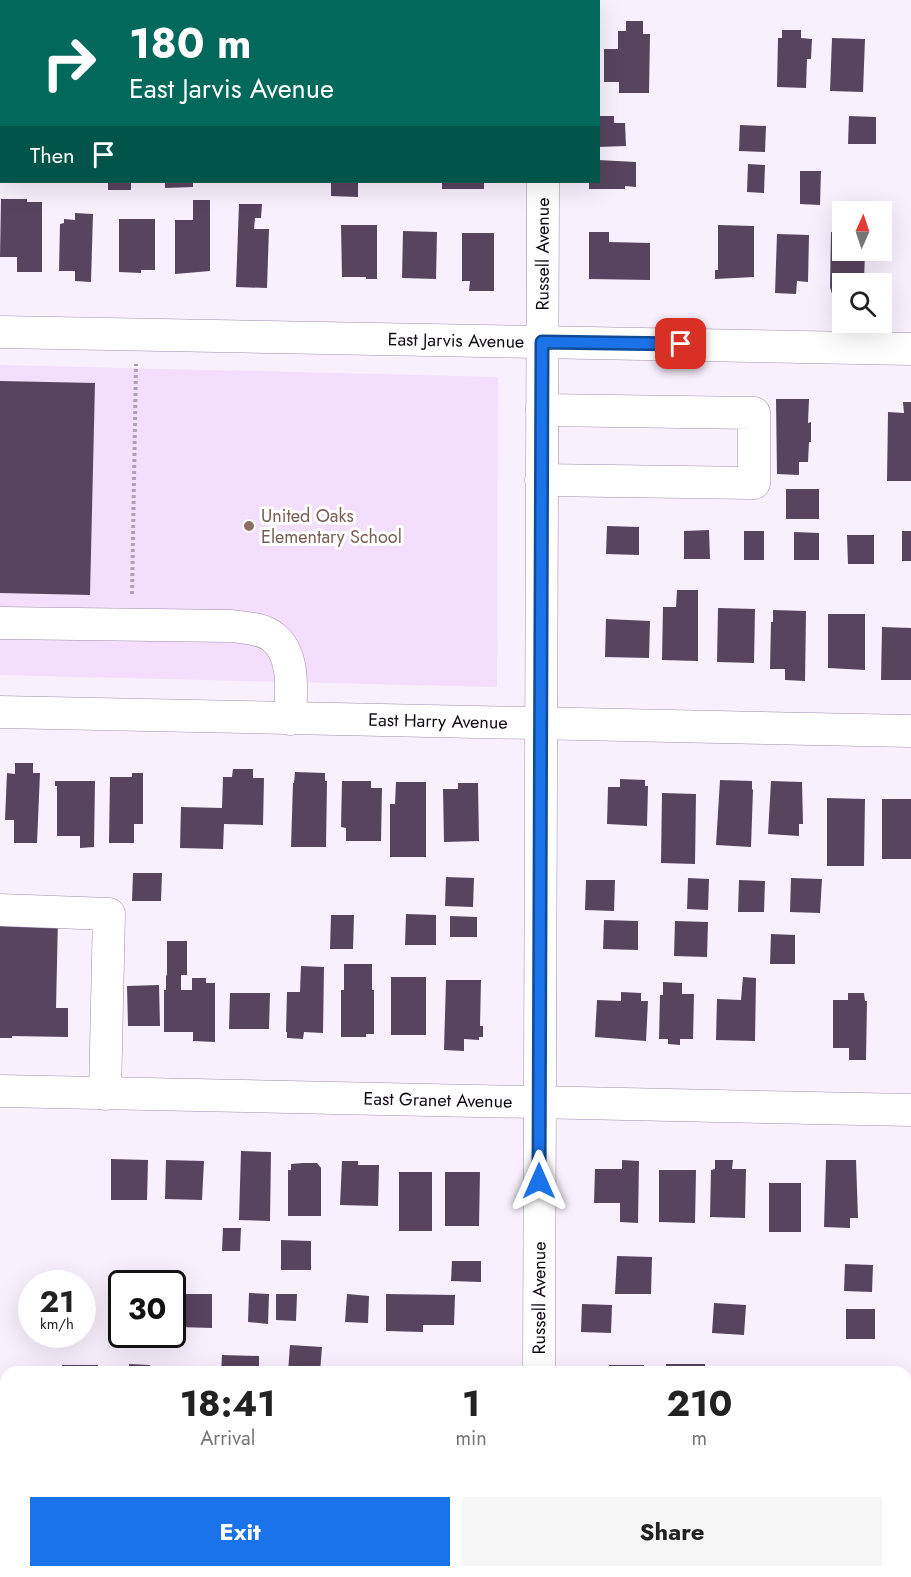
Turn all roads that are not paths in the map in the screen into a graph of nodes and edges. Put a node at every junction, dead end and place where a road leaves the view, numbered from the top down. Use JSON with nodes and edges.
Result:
{"nodes":[{"id":1,"x":543,"y":183,"type":"edge"},
{"id":2,"x":0,"y":332,"type":"edge"},
{"id":3,"x":542,"y":342,"type":"junction"},
{"id":4,"x":911,"y":349,"type":"edge"},
{"id":5,"x":542,"y":410,"type":"junction"},
{"id":6,"x":541,"y":480,"type":"junction"},
{"id":7,"x":0,"y":623,"type":"edge"},
{"id":8,"x":0,"y":712,"type":"edge"},
{"id":9,"x":290,"y":718,"type":"junction"},
{"id":10,"x":541,"y":723,"type":"junction"},
{"id":11,"x":911,"y":731,"type":"edge"},
{"id":12,"x":0,"y":910,"type":"edge"},
{"id":13,"x":0,"y":1091,"type":"edge"},
{"id":14,"x":105,"y":1094,"type":"junction"},
{"id":15,"x":539,"y":1102,"type":"junction"},
{"id":16,"x":911,"y":1110,"type":"edge"},
{"id":17,"x":539,"y":1366,"type":"edge"}],
"edges":[{"from":1,"to":3,"type":"street","name":"Russell Avenue"},
{"from":2,"to":3,"type":"street","name":"East Jarvis Avenue"},
{"from":3,"to":4,"type":"street","name":"East Jarvis Avenue"},
{"from":3,"to":5,"type":"street","name":"Russell Avenue"},
{"from":5,"to":6,"type":"street","name":"Russell Avenue"},
{"from":5,"to":6,"type":"street"},
{"from":6,"to":10,"type":"street","name":"Russell Avenue"},
{"from":7,"to":9,"type":"street"},
{"from":8,"to":9,"type":"street","name":"East Harry Avenue"},
{"from":9,"to":10,"type":"street","name":"East Harry Avenue"},
{"from":10,"to":11,"type":"street","name":"East Harry Avenue"},
{"from":10,"to":15,"type":"street","name":"Russell Avenue"},
{"from":12,"to":14,"type":"street"},
{"from":13,"to":14,"type":"street","name":"East Granet Avenue"},
{"from":14,"to":15,"type":"street","name":"East Granet Avenue"},
{"from":15,"to":16,"type":"street","name":"East Granet Avenue"},
{"from":15,"to":17,"type":"street","name":"Russell Avenue"}]}
